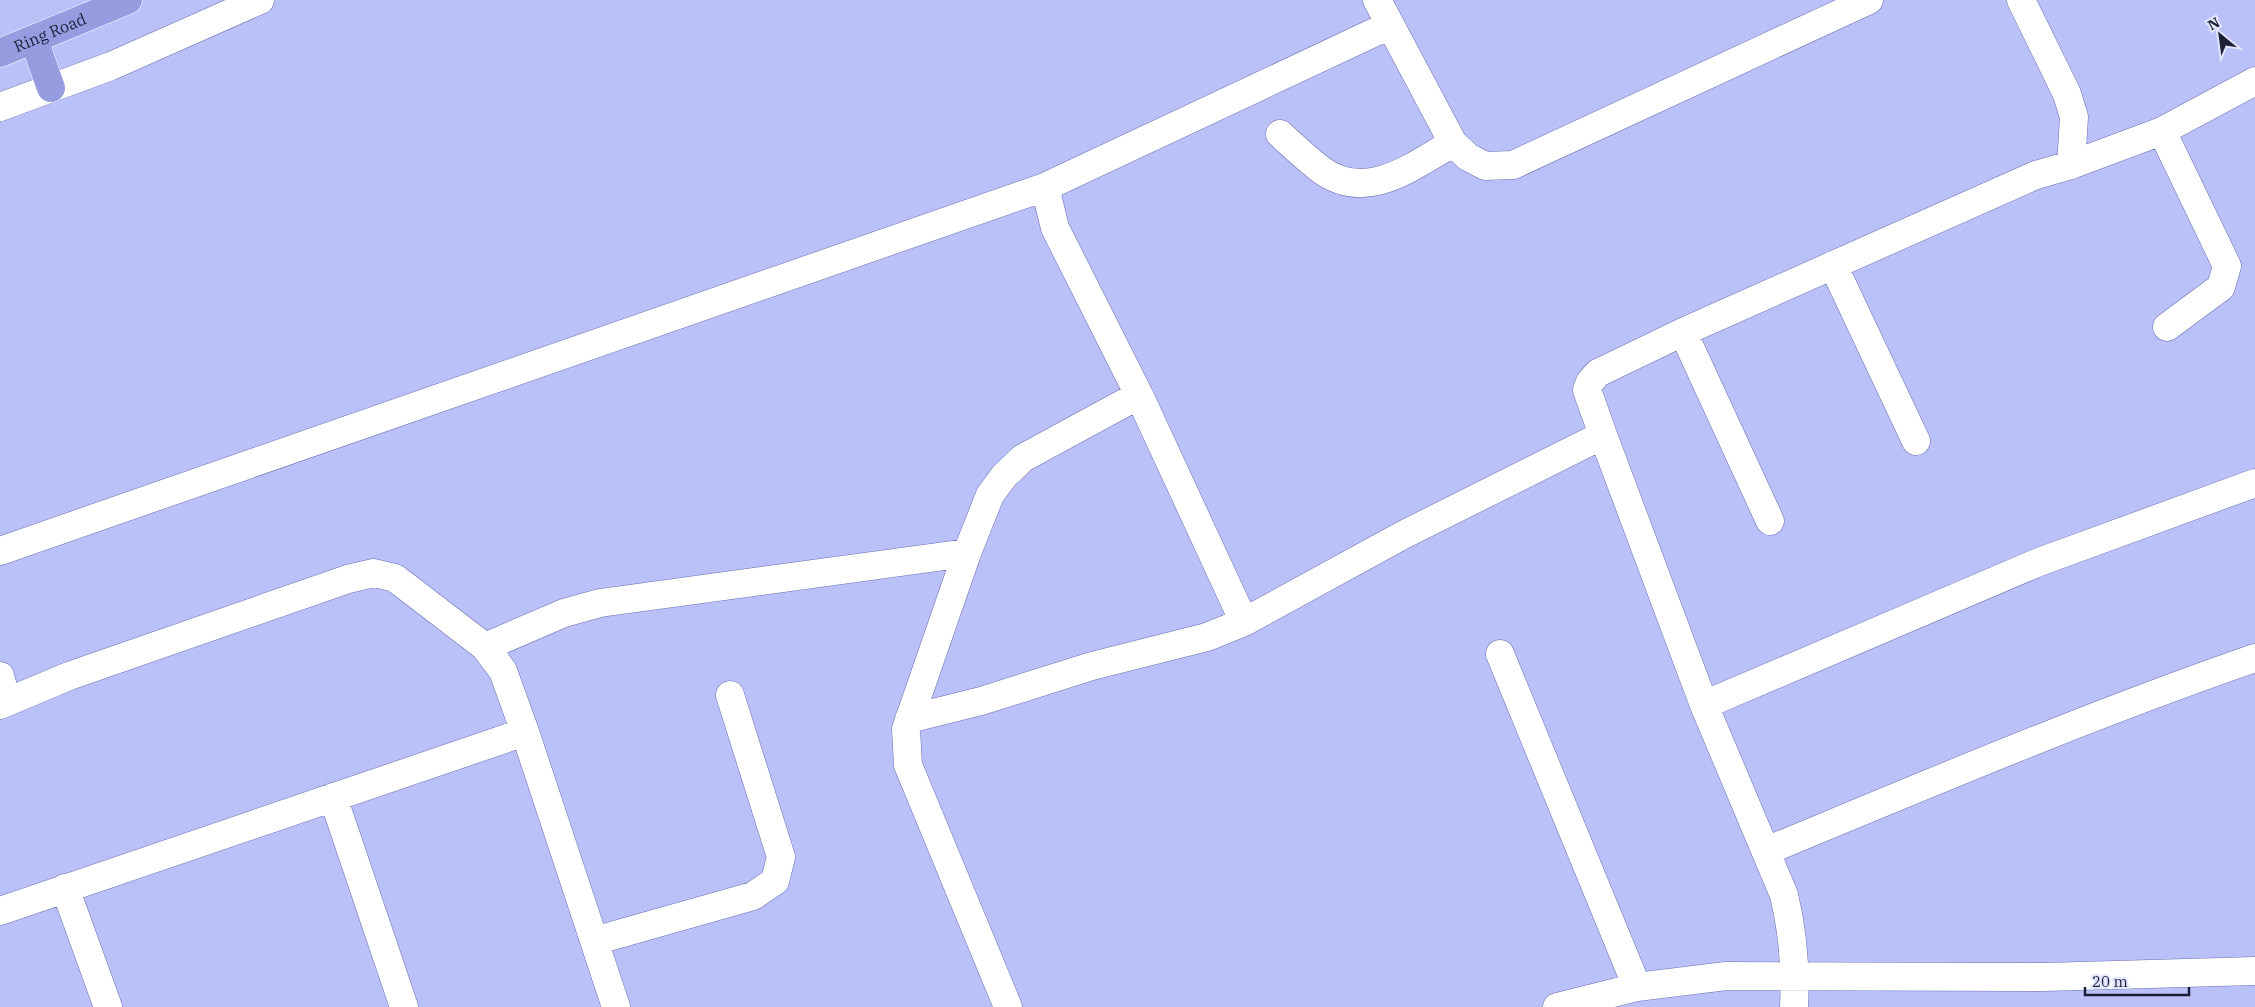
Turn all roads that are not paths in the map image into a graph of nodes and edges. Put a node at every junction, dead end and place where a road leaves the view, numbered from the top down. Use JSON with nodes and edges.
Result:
{"nodes":[{"id":1,"x":128,"y":0,"type":"edge"},
{"id":2,"x":260,"y":0,"type":"edge"},
{"id":3,"x":1377,"y":0,"type":"edge"},
{"id":4,"x":1868,"y":0,"type":"edge"},
{"id":5,"x":2021,"y":0,"type":"edge"},
{"id":6,"x":1828,"y":9,"type":"edge"},
{"id":7,"x":1390,"y":24,"type":"junction"},
{"id":8,"x":34,"y":40,"type":"junction"},
{"id":9,"x":0,"y":53,"type":"edge"},
{"id":10,"x":2255,"y":81,"type":"edge"},
{"id":11,"x":52,"y":88,"type":"junction"},
{"id":12,"x":0,"y":107,"type":"edge"},
{"id":13,"x":2162,"y":131,"type":"junction"},
{"id":14,"x":1280,"y":134,"type":"dead end"},
{"id":15,"x":1453,"y":143,"type":"junction"},
{"id":16,"x":2071,"y":165,"type":"junction"},
{"id":17,"x":1045,"y":187,"type":"junction"},
{"id":18,"x":1833,"y":265,"type":"junction"},
{"id":19,"x":2167,"y":326,"type":"dead end"},
{"id":20,"x":1683,"y":332,"type":"junction"},
{"id":21,"x":1139,"y":395,"type":"junction"},
{"id":22,"x":1602,"y":435,"type":"junction"},
{"id":23,"x":1916,"y":441,"type":"dead end"},
{"id":24,"x":2255,"y":483,"type":"edge"},
{"id":25,"x":1770,"y":521,"type":"dead end"},
{"id":26,"x":0,"y":552,"type":"edge"},
{"id":27,"x":967,"y":553,"type":"junction"},
{"id":28,"x":1244,"y":622,"type":"junction"},
{"id":29,"x":485,"y":647,"type":"junction"},
{"id":30,"x":1500,"y":654,"type":"dead end"},
{"id":31,"x":2255,"y":658,"type":"edge"},
{"id":32,"x":2,"y":694,"type":"edge"},
{"id":33,"x":730,"y":695,"type":"dead end"},
{"id":34,"x":1704,"y":704,"type":"junction"},
{"id":35,"x":909,"y":719,"type":"junction"},
{"id":36,"x":525,"y":732,"type":"junction"},
{"id":37,"x":334,"y":797,"type":"junction"},
{"id":38,"x":1766,"y":851,"type":"junction"},
{"id":39,"x":65,"y":888,"type":"junction"},
{"id":40,"x":0,"y":910,"type":"edge"},
{"id":41,"x":594,"y":941,"type":"junction"},
{"id":42,"x":2255,"y":971,"type":"edge"},
{"id":43,"x":1796,"y":978,"type":"junction"},
{"id":44,"x":1637,"y":987,"type":"junction"},
{"id":45,"x":108,"y":1007,"type":"edge"},
{"id":46,"x":404,"y":1007,"type":"edge"},
{"id":47,"x":616,"y":1007,"type":"edge"},
{"id":48,"x":1008,"y":1007,"type":"edge"},
{"id":49,"x":1557,"y":1007,"type":"edge"},
{"id":50,"x":1794,"y":1007,"type":"edge"}],
"edges":[{"from":1,"to":8,"type":"highway","name":"Ring Road"},
{"from":2,"to":11,"type":"street"},
{"from":3,"to":7,"type":"street"},
{"from":4,"to":6,"type":"street"},
{"from":5,"to":16,"type":"street"},
{"from":6,"to":15,"type":"street"},
{"from":7,"to":15,"type":"street"},
{"from":7,"to":17,"type":"street"},
{"from":8,"to":9,"type":"highway","name":"Ring Road"},
{"from":8,"to":11,"type":"highway"},
{"from":10,"to":13,"type":"street"},
{"from":11,"to":12,"type":"street"},
{"from":13,"to":16,"type":"street"},
{"from":13,"to":19,"type":"street"},
{"from":14,"to":15,"type":"street"},
{"from":16,"to":18,"type":"street"},
{"from":17,"to":21,"type":"street"},
{"from":17,"to":26,"type":"street"},
{"from":18,"to":20,"type":"street"},
{"from":18,"to":23,"type":"street"},
{"from":20,"to":22,"type":"street"},
{"from":20,"to":25,"type":"street"},
{"from":21,"to":27,"type":"street"},
{"from":21,"to":28,"type":"street"},
{"from":22,"to":28,"type":"street"},
{"from":22,"to":34,"type":"street"},
{"from":24,"to":34,"type":"street"},
{"from":27,"to":29,"type":"street"},
{"from":27,"to":35,"type":"street"},
{"from":28,"to":35,"type":"street"},
{"from":29,"to":32,"type":"street"},
{"from":29,"to":36,"type":"street"},
{"from":30,"to":44,"type":"street"},
{"from":31,"to":38,"type":"street"},
{"from":33,"to":41,"type":"street"},
{"from":34,"to":38,"type":"street"},
{"from":35,"to":48,"type":"street"},
{"from":36,"to":37,"type":"street"},
{"from":36,"to":41,"type":"street"},
{"from":37,"to":39,"type":"street"},
{"from":37,"to":46,"type":"street"},
{"from":38,"to":43,"type":"street"},
{"from":39,"to":40,"type":"street"},
{"from":39,"to":45,"type":"street"},
{"from":41,"to":47,"type":"street"},
{"from":42,"to":43,"type":"street"},
{"from":43,"to":44,"type":"street"},
{"from":43,"to":50,"type":"street"},
{"from":44,"to":49,"type":"street"}]}
